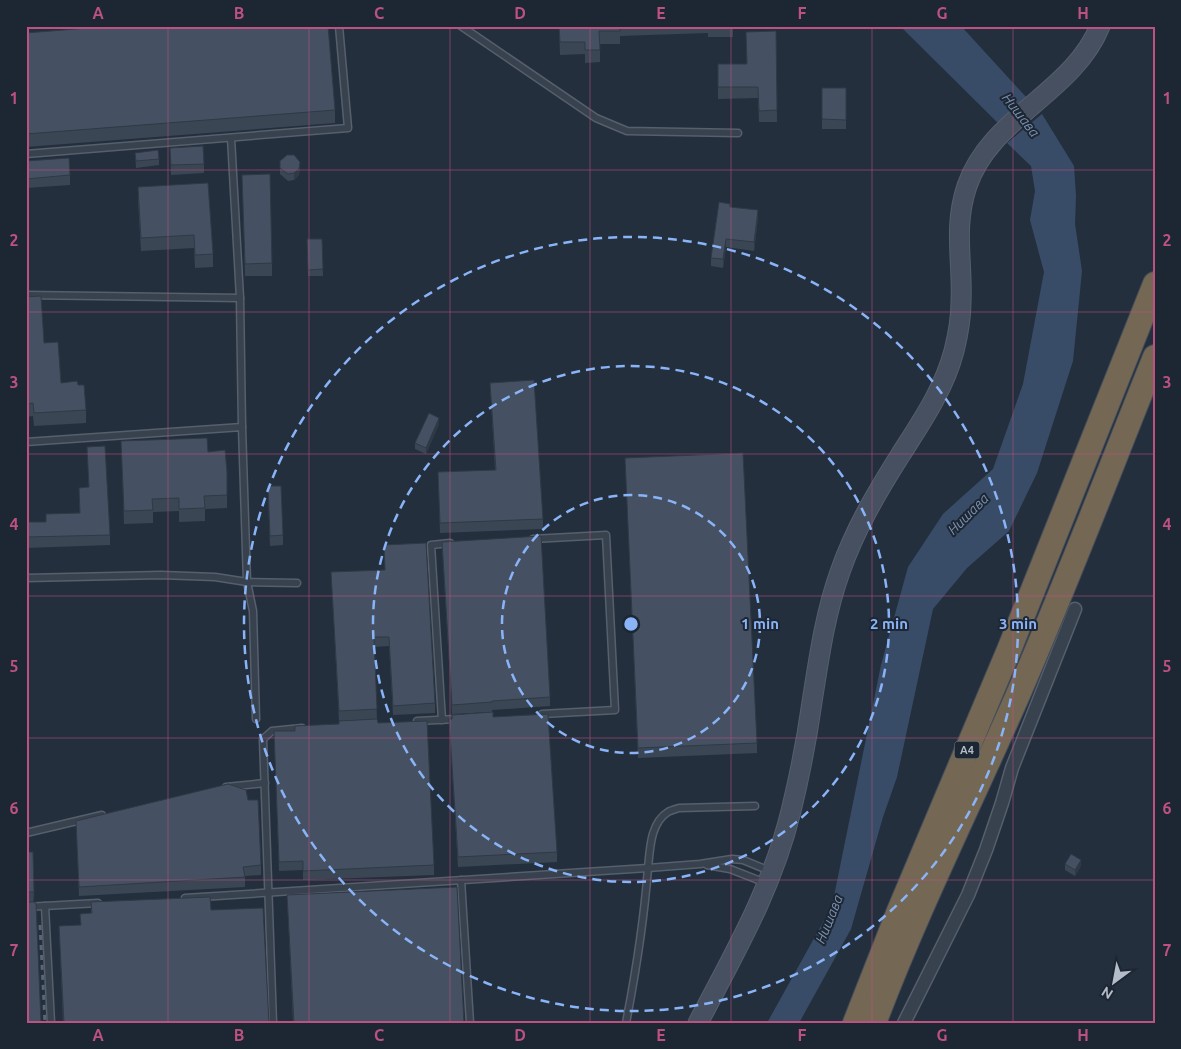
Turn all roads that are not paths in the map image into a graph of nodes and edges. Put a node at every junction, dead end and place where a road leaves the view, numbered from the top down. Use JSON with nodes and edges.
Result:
{"nodes":[{"id":1,"x":339,"y":26,"type":"edge"},
{"id":2,"x":460,"y":26,"type":"edge"},
{"id":3,"x":1100,"y":26,"type":"edge"},
{"id":4,"x":738,"y":132,"type":"dead end"},
{"id":5,"x":231,"y":138,"type":"junction"},
{"id":6,"x":26,"y":154,"type":"edge"},
{"id":7,"x":1155,"y":284,"type":"edge"},
{"id":8,"x":26,"y":294,"type":"edge"},
{"id":9,"x":240,"y":298,"type":"junction"},
{"id":10,"x":1155,"y":357,"type":"edge"},
{"id":11,"x":242,"y":427,"type":"junction"},
{"id":12,"x":26,"y":442,"type":"edge"},
{"id":13,"x":528,"y":539,"type":"edge"},
{"id":14,"x":460,"y":543,"type":"edge"},
{"id":15,"x":26,"y":578,"type":"edge"},
{"id":16,"x":246,"y":582,"type":"junction"},
{"id":17,"x":297,"y":584,"type":"dead end"},
{"id":18,"x":1075,"y":609,"type":"dead end"},
{"id":19,"x":538,"y":714,"type":"edge"},
{"id":20,"x":256,"y":719,"type":"dead end"},
{"id":21,"x":461,"y":719,"type":"edge"},
{"id":22,"x":442,"y":720,"type":"junction"},
{"id":23,"x":412,"y":722,"type":"edge"},
{"id":24,"x":313,"y":727,"type":"edge"},
{"id":25,"x":265,"y":783,"type":"junction"},
{"id":26,"x":219,"y":788,"type":"edge"},
{"id":27,"x":755,"y":806,"type":"dead end"},
{"id":28,"x":113,"y":812,"type":"edge"},
{"id":29,"x":26,"y":833,"type":"edge"},
{"id":30,"x":700,"y":864,"type":"junction"},
{"id":31,"x":648,"y":868,"type":"junction"},
{"id":32,"x":770,"y":878,"type":"junction"},
{"id":33,"x":461,"y":880,"type":"junction"},
{"id":34,"x":268,"y":893,"type":"junction"},
{"id":35,"x":181,"y":898,"type":"edge"},
{"id":36,"x":103,"y":903,"type":"edge"},
{"id":37,"x":45,"y":906,"type":"junction"},
{"id":38,"x":26,"y":907,"type":"edge"},
{"id":39,"x":51,"y":1023,"type":"edge"},
{"id":40,"x":273,"y":1023,"type":"edge"},
{"id":41,"x":470,"y":1023,"type":"edge"},
{"id":42,"x":626,"y":1023,"type":"edge"},
{"id":43,"x":698,"y":1023,"type":"edge"},
{"id":44,"x":855,"y":1023,"type":"edge"},
{"id":45,"x":874,"y":1023,"type":"edge"},
{"id":46,"x":904,"y":1023,"type":"edge"}],
"edges":[{"from":1,"to":5,"type":"lane"},
{"from":2,"to":4,"type":"lane"},
{"from":3,"to":32,"type":"main road"},
{"from":5,"to":6,"type":"lane"},
{"from":5,"to":9,"type":"lane"},
{"from":7,"to":44,"type":"highway","number":"A4"},
{"from":8,"to":9,"type":"lane"},
{"from":9,"to":11,"type":"lane"},
{"from":10,"to":45,"type":"highway","number":"A4"},
{"from":11,"to":12,"type":"lane"},
{"from":11,"to":16,"type":"lane"},
{"from":13,"to":19,"type":"lane"},
{"from":14,"to":22,"type":"lane"},
{"from":15,"to":16,"type":"lane"},
{"from":16,"to":17,"type":"lane"},
{"from":16,"to":20,"type":"lane"},
{"from":18,"to":46,"type":"street"},
{"from":21,"to":22,"type":"lane"},
{"from":22,"to":23,"type":"lane"},
{"from":24,"to":25,"type":"lane"},
{"from":25,"to":26,"type":"lane"},
{"from":25,"to":34,"type":"lane"},
{"from":27,"to":31,"type":"lane"},
{"from":28,"to":29,"type":"lane"},
{"from":30,"to":31,"type":"lane"},
{"from":30,"to":32,"type":"lane"},
{"from":30,"to":32,"type":"lane"},
{"from":31,"to":33,"type":"lane"},
{"from":31,"to":42,"type":"lane"},
{"from":32,"to":43,"type":"main road"},
{"from":33,"to":34,"type":"lane"},
{"from":33,"to":41,"type":"lane"},
{"from":34,"to":35,"type":"lane"},
{"from":34,"to":40,"type":"lane"},
{"from":36,"to":37,"type":"lane"},
{"from":37,"to":38,"type":"lane"},
{"from":37,"to":39,"type":"lane"}]}
